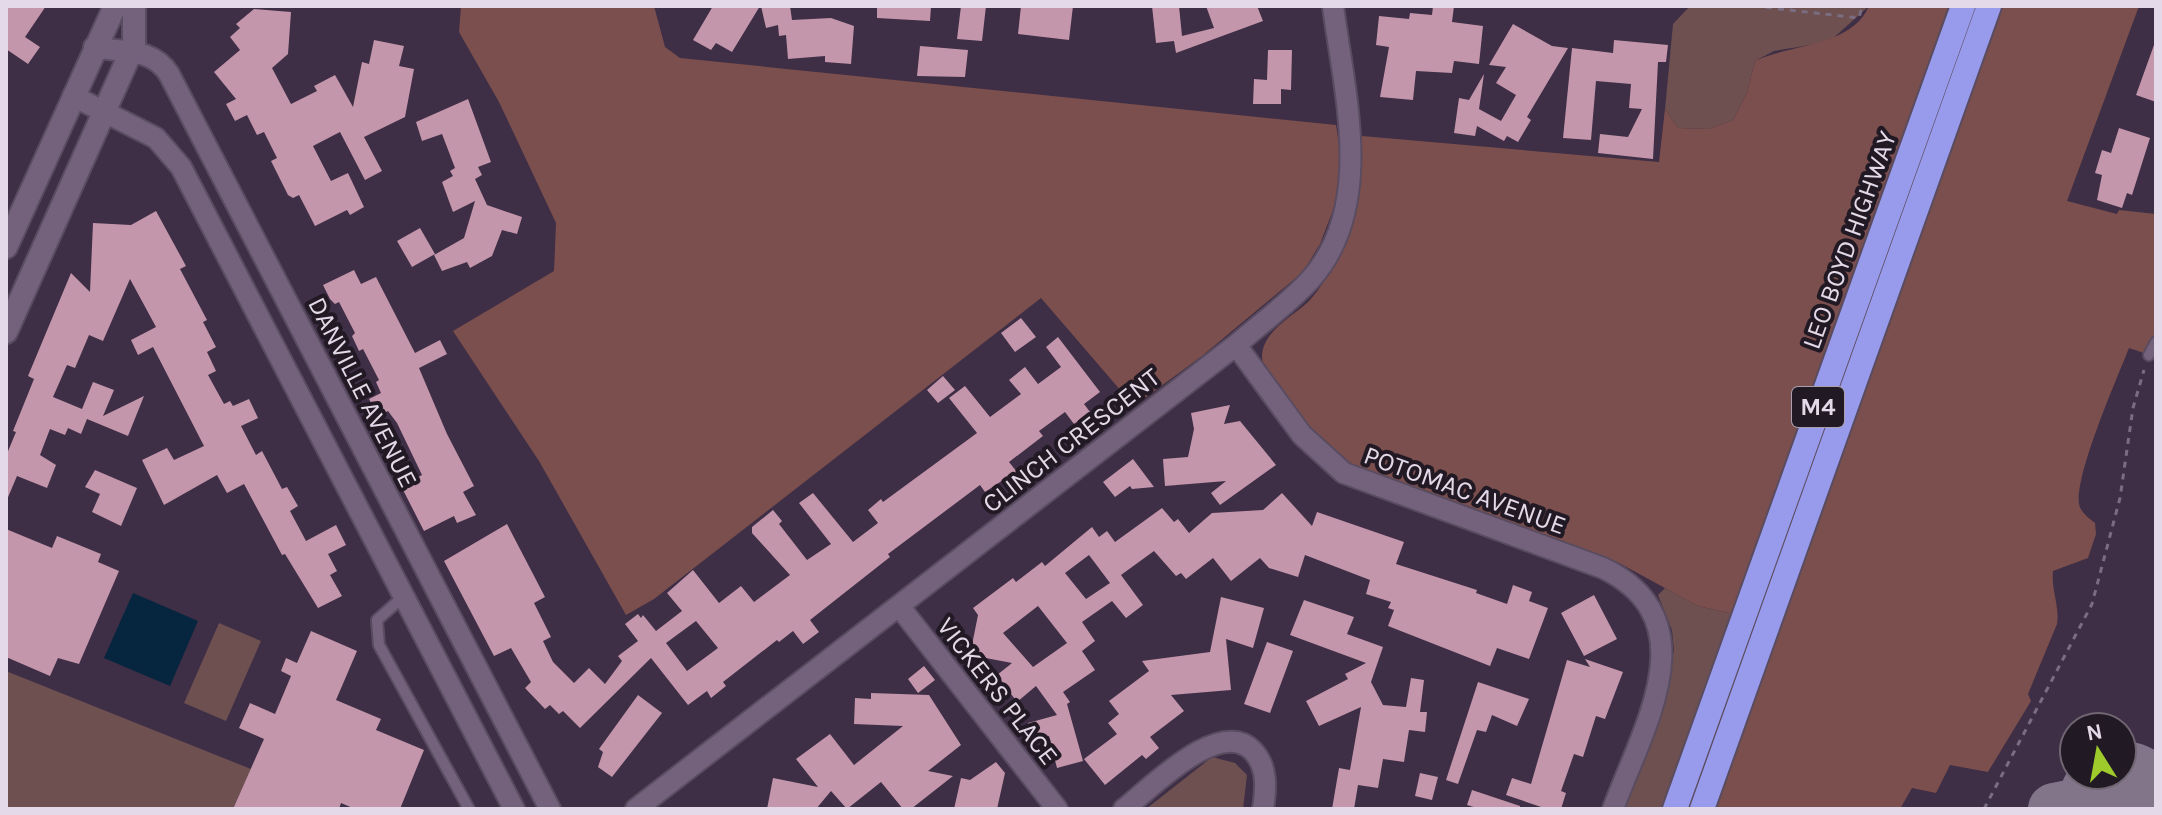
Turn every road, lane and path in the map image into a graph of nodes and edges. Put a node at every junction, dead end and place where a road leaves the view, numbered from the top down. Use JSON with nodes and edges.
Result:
{"nodes":[{"id":1,"x":115,"y":6,"type":"edge"},
{"id":2,"x":134,"y":6,"type":"edge"},
{"id":3,"x":1333,"y":6,"type":"edge"},
{"id":4,"x":1754,"y":6,"type":"edge"},
{"id":5,"x":1862,"y":6,"type":"edge"},
{"id":6,"x":1963,"y":6,"type":"edge"},
{"id":7,"x":1989,"y":6,"type":"edge"},
{"id":8,"x":94,"y":47,"type":"junction"},
{"id":9,"x":131,"y":52,"type":"junction"},
{"id":10,"x":73,"y":96,"type":"junction"},
{"id":11,"x":104,"y":112,"type":"junction"},
{"id":12,"x":6,"y":247,"type":"edge"},
{"id":13,"x":6,"y":332,"type":"edge"},
{"id":14,"x":2156,"y":342,"type":"edge"},
{"id":15,"x":1236,"y":345,"type":"junction"},
{"id":16,"x":2149,"y":355,"type":"joint"},
{"id":17,"x":404,"y":596,"type":"junction"},
{"id":18,"x":899,"y":606,"type":"junction"},
{"id":19,"x":469,"y":809,"type":"edge"},
{"id":20,"x":514,"y":809,"type":"edge"},
{"id":21,"x":550,"y":809,"type":"edge"},
{"id":22,"x":636,"y":809,"type":"edge"},
{"id":23,"x":1057,"y":809,"type":"edge"},
{"id":24,"x":1124,"y":809,"type":"edge"},
{"id":25,"x":1263,"y":809,"type":"edge"},
{"id":26,"x":1613,"y":809,"type":"edge"},
{"id":27,"x":1675,"y":809,"type":"edge"},
{"id":28,"x":1702,"y":809,"type":"edge"},
{"id":29,"x":1984,"y":809,"type":"edge"}],
"edges":[{"from":1,"to":8,"type":"street"},
{"from":2,"to":9,"type":"street"},
{"from":3,"to":15,"type":"street","name":"CLINCH CRESCENT"},
{"from":4,"to":5,"type":"path"},
{"from":6,"to":27,"type":"highway","name":"LEO BOYD HIGHWAY","number":"M4"},
{"from":7,"to":28,"type":"highway","name":"LEO BOYD HIGHWAY","number":"M4"},
{"from":8,"to":9,"type":"street","name":"DANVILLE AVENUE"},
{"from":8,"to":10,"type":"street"},
{"from":9,"to":11,"type":"street"},
{"from":9,"to":21,"type":"street","name":"DANVILLE AVENUE"},
{"from":10,"to":11,"type":"street"},
{"from":10,"to":12,"type":"street"},
{"from":11,"to":13,"type":"street"},
{"from":11,"to":17,"type":"street"},
{"from":14,"to":16,"type":"lane"},
{"from":15,"to":18,"type":"street","name":"CLINCH CRESCENT"},
{"from":15,"to":26,"type":"street","name":"POTOMAC AVENUE"},
{"from":16,"to":29,"type":"path"},
{"from":17,"to":19,"type":"lane"},
{"from":17,"to":20,"type":"street"},
{"from":18,"to":22,"type":"street","name":"CLINCH CRESCENT"},
{"from":18,"to":23,"type":"street","name":"VICKERS PLACE"},
{"from":24,"to":25,"type":"street"}]}
